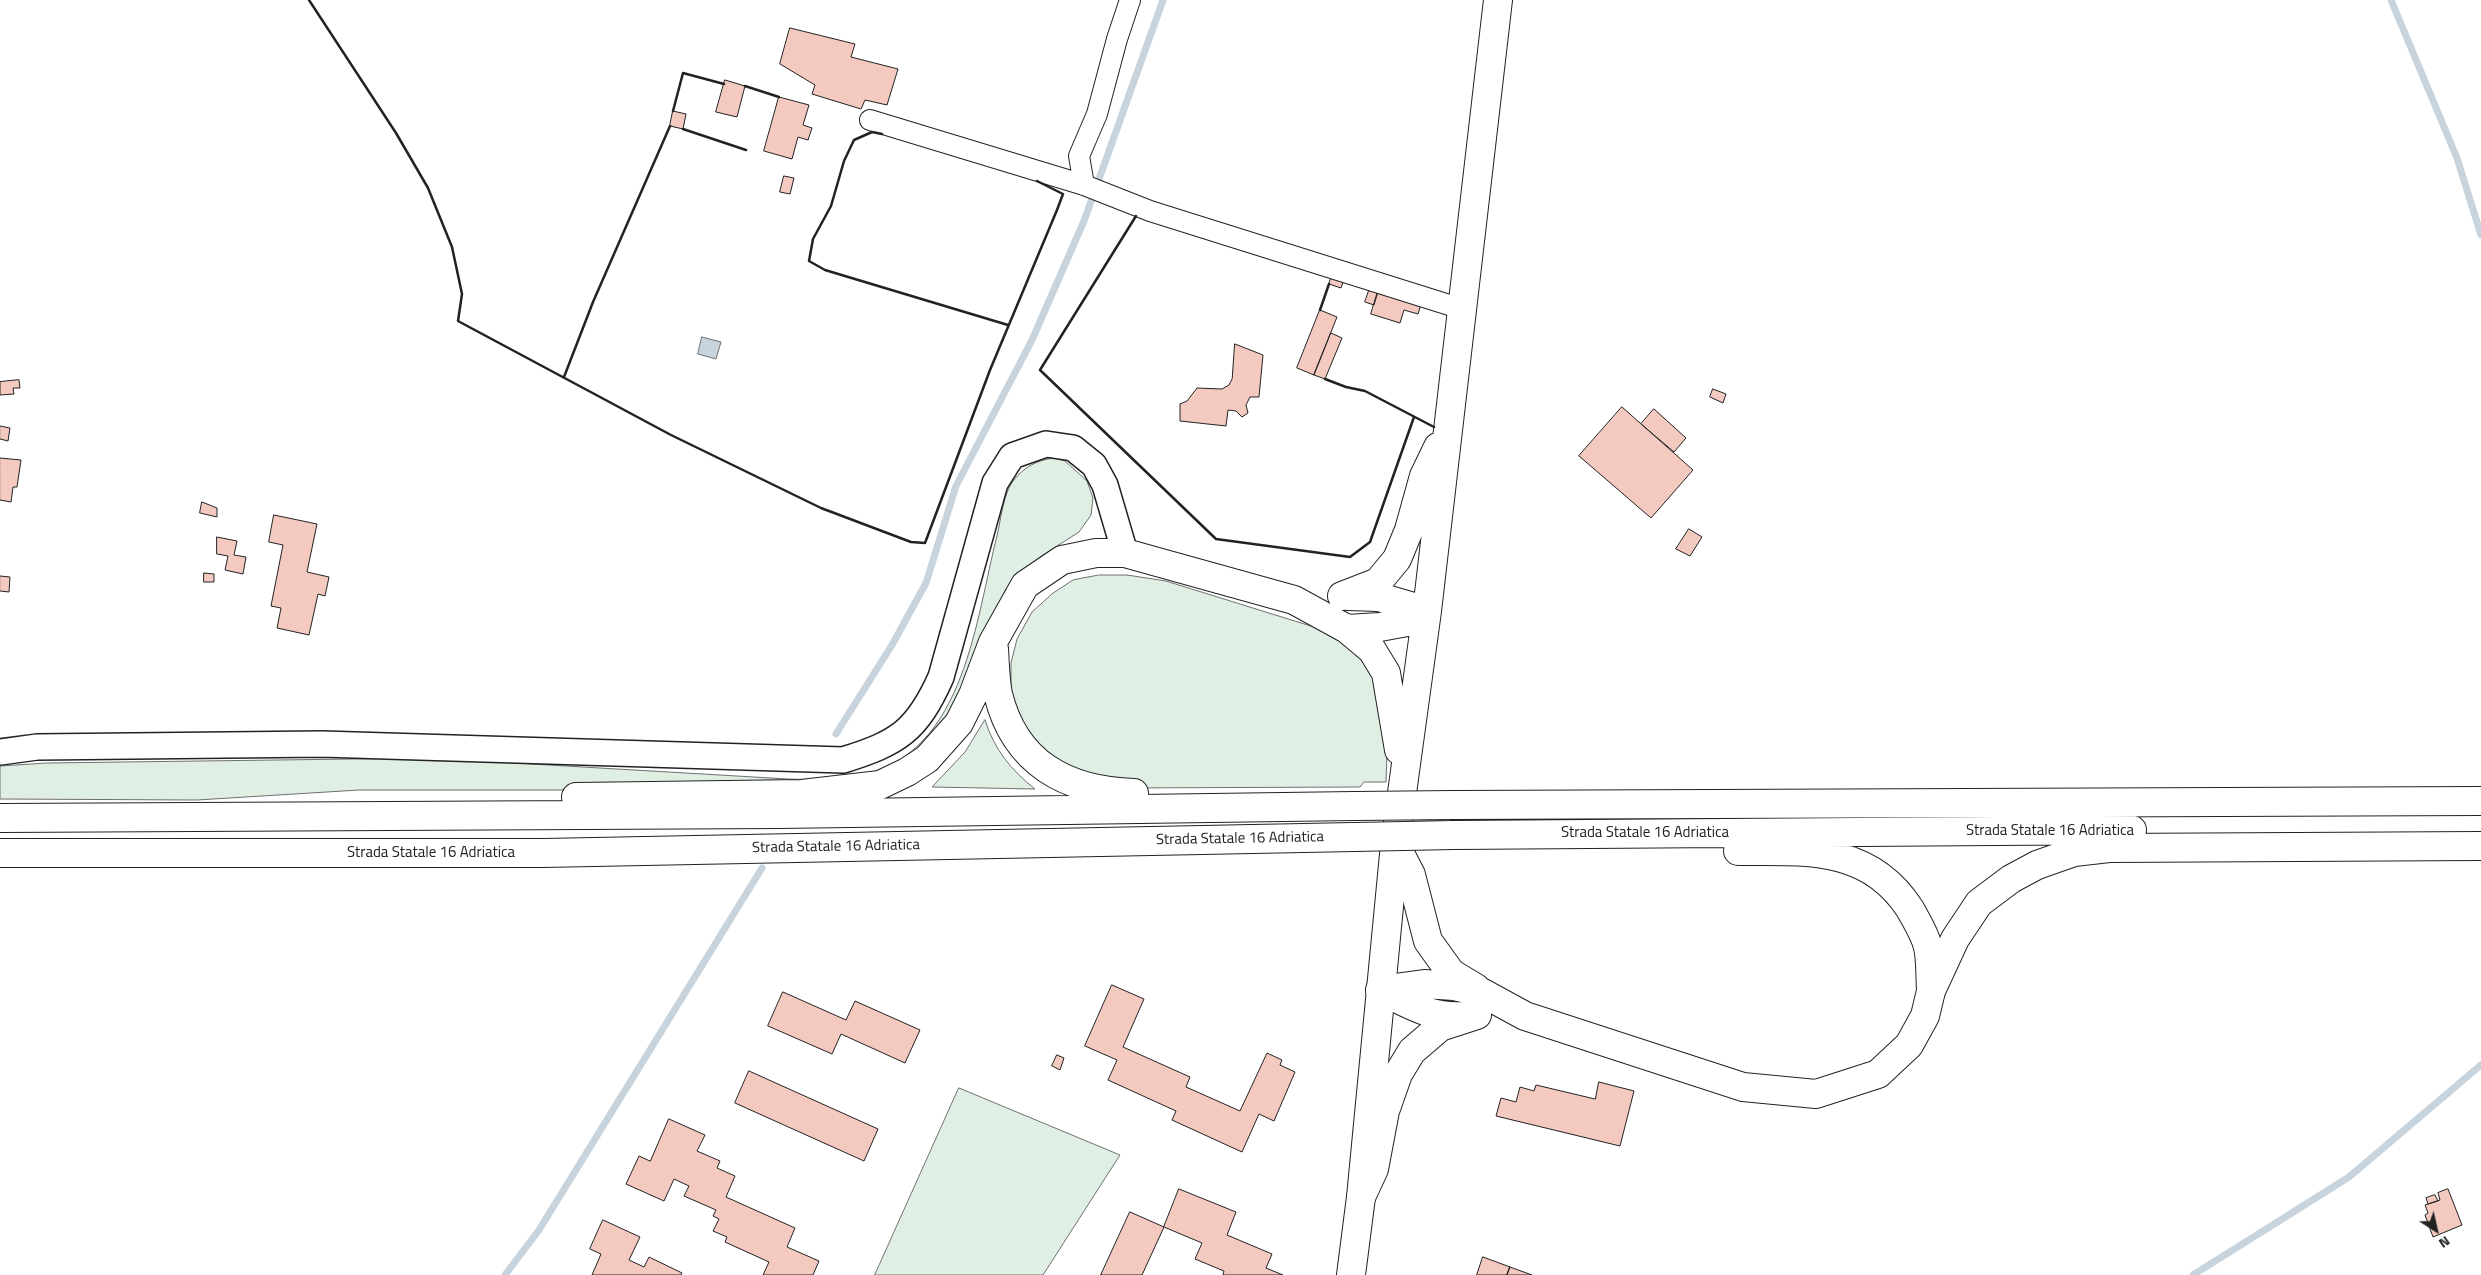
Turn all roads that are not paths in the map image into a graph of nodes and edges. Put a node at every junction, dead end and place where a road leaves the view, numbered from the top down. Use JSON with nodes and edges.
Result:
{"nodes":[{"id":1,"x":1130,"y":0,"type":"edge"},
{"id":2,"x":1498,"y":0,"type":"edge"},
{"id":3,"x":870,"y":120,"type":"dead end"},
{"id":4,"x":1084,"y":185,"type":"junction"},
{"id":5,"x":1462,"y":309,"type":"junction"},
{"id":6,"x":1449,"y":422,"type":"junction"},
{"id":7,"x":1125,"y":553,"type":"junction"},
{"id":8,"x":1342,"y":596,"type":"junction"},
{"id":9,"x":1294,"y":600,"type":"junction"},
{"id":10,"x":1427,"y":611,"type":"junction"},
{"id":11,"x":1347,"y":629,"type":"junction"},
{"id":12,"x":993,"y":642,"type":"junction"},
{"id":13,"x":0,"y":752,"type":"edge"},
{"id":14,"x":1406,"y":768,"type":"junction"},
{"id":15,"x":1358,"y":799,"type":"junction"},
{"id":16,"x":2481,"y":801,"type":"edge"},
{"id":17,"x":0,"y":818,"type":"edge"},
{"id":18,"x":268,"y":818,"type":"junction"},
{"id":19,"x":2481,"y":829,"type":"edge"},
{"id":20,"x":1453,"y":843,"type":"junction"},
{"id":21,"x":1395,"y":844,"type":"junction"},
{"id":22,"x":2481,"y":846,"type":"edge"},
{"id":23,"x":0,"y":853,"type":"edge"},
{"id":24,"x":1380,"y":990,"type":"junction"},
{"id":25,"x":1931,"y":991,"type":"junction"},
{"id":26,"x":1479,"y":1004,"type":"junction"},
{"id":27,"x":1361,"y":1197,"type":"junction"},
{"id":28,"x":1351,"y":1275,"type":"edge"}],
"edges":[{"from":1,"to":4,"type":"street"},
{"from":2,"to":5,"type":"main road"},
{"from":3,"to":4,"type":"street"},
{"from":4,"to":5,"type":"street"},
{"from":5,"to":6,"type":"main road"},
{"from":6,"to":8,"type":"main road"},
{"from":6,"to":10,"type":"main road"},
{"from":7,"to":9,"type":"main road"},
{"from":7,"to":12,"type":"main road"},
{"from":7,"to":13,"type":"street"},
{"from":8,"to":9,"type":"main road"},
{"from":8,"to":10,"type":"main road"},
{"from":9,"to":11,"type":"main road"},
{"from":10,"to":11,"type":"main road"},
{"from":10,"to":14,"type":"main road"},
{"from":11,"to":14,"type":"main road"},
{"from":12,"to":15,"type":"main road"},
{"from":12,"to":18,"type":"main road"},
{"from":14,"to":21,"type":"main road"},
{"from":15,"to":16,"type":"main road","name":"Strada Statale 16 Adriatica","bridge":true},
{"from":15,"to":18,"type":"main road","name":"Strada Statale 16 Adriatica"},
{"from":17,"to":18,"type":"main road","name":"Strada Statale 16 Adriatica"},
{"from":19,"to":20,"type":"main road","name":"Strada Statale 16 Adriatica"},
{"from":20,"to":23,"type":"main road","name":"Strada Statale 16 Adriatica","bridge":true},
{"from":20,"to":25,"type":"main road"},
{"from":21,"to":24,"type":"main road"},
{"from":21,"to":26,"type":"main road"},
{"from":22,"to":25,"type":"main road"},
{"from":24,"to":26,"type":"main road"},
{"from":24,"to":27,"type":"main road"},
{"from":25,"to":26,"type":"main road"},
{"from":26,"to":27,"type":"main road"},
{"from":27,"to":28,"type":"main road"}]}
